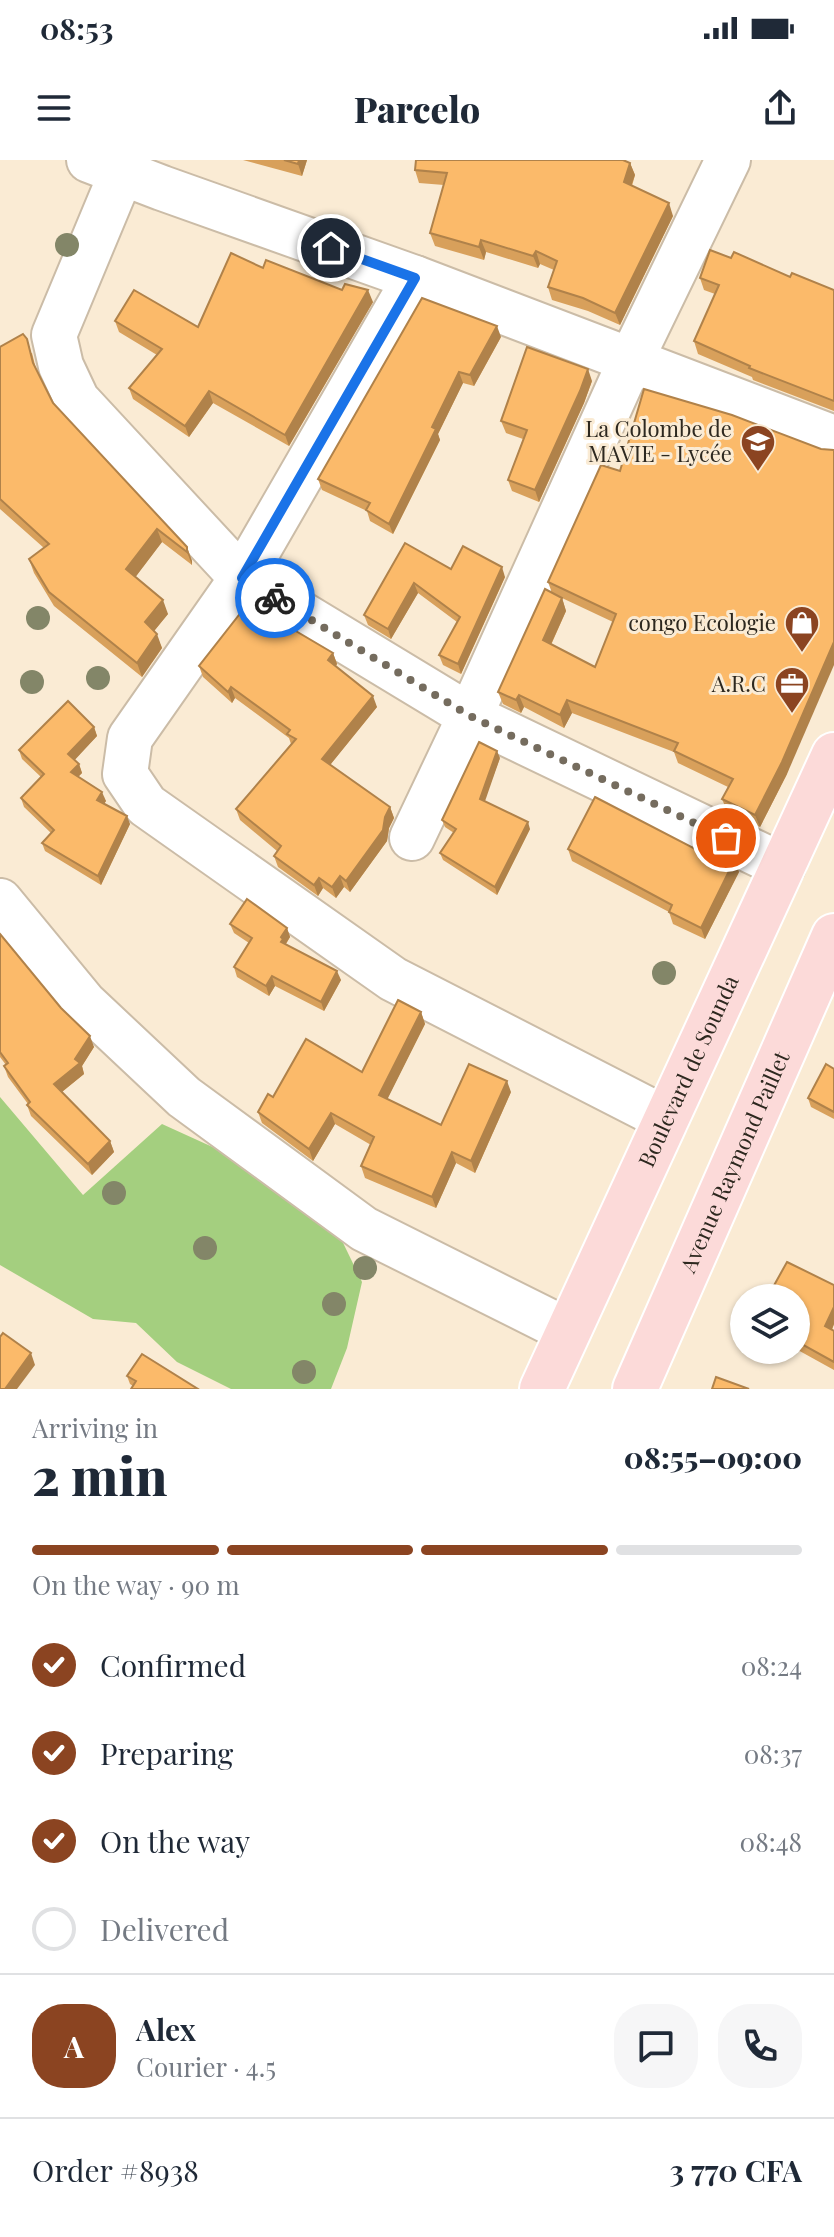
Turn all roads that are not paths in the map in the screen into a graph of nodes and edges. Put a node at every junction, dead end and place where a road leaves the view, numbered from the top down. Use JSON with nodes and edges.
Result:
{"nodes":[{"id":1,"x":728,"y":160,"type":"edge"},
{"id":2,"x":112,"y":164,"type":"edge"},
{"id":3,"x":415,"y":278,"type":"junction"},
{"id":4,"x":630,"y":362,"type":"junction"},
{"id":5,"x":834,"y":438,"type":"edge"},
{"id":6,"x":242,"y":578,"type":"junction"},
{"id":7,"x":470,"y":716,"type":"junction"},
{"id":8,"x":834,"y":755,"type":"edge"},
{"id":9,"x":412,"y":838,"type":"dead end"},
{"id":10,"x":783,"y":866,"type":"junction"},
{"id":11,"x":0,"y":901,"type":"edge"},
{"id":12,"x":834,"y":936,"type":"edge"},
{"id":13,"x":666,"y":1119,"type":"junction"},
{"id":14,"x":568,"y":1331,"type":"junction"},
{"id":15,"x":542,"y":1389,"type":"edge"},
{"id":16,"x":635,"y":1389,"type":"edge"}],
"edges":[{"from":1,"to":4,"type":"street"},
{"from":2,"to":3,"type":"street"},
{"from":2,"to":6,"type":"street"},
{"from":3,"to":4,"type":"street"},
{"from":3,"to":6,"type":"street"},
{"from":4,"to":5,"type":"street"},
{"from":4,"to":7,"type":"street"},
{"from":6,"to":7,"type":"street"},
{"from":6,"to":13,"type":"street"},
{"from":7,"to":9,"type":"street"},
{"from":7,"to":10,"type":"street"},
{"from":8,"to":10,"type":"main road","name":"Boulevard de Sounda"},
{"from":10,"to":13,"type":"main road","name":"Boulevard de Sounda"},
{"from":11,"to":14,"type":"street"},
{"from":12,"to":16,"type":"main road","name":"Avenue Raymond Paillet"},
{"from":13,"to":14,"type":"main road","name":"Boulevard de Sounda"},
{"from":14,"to":15,"type":"main road","name":"Boulevard de Sounda"}]}
